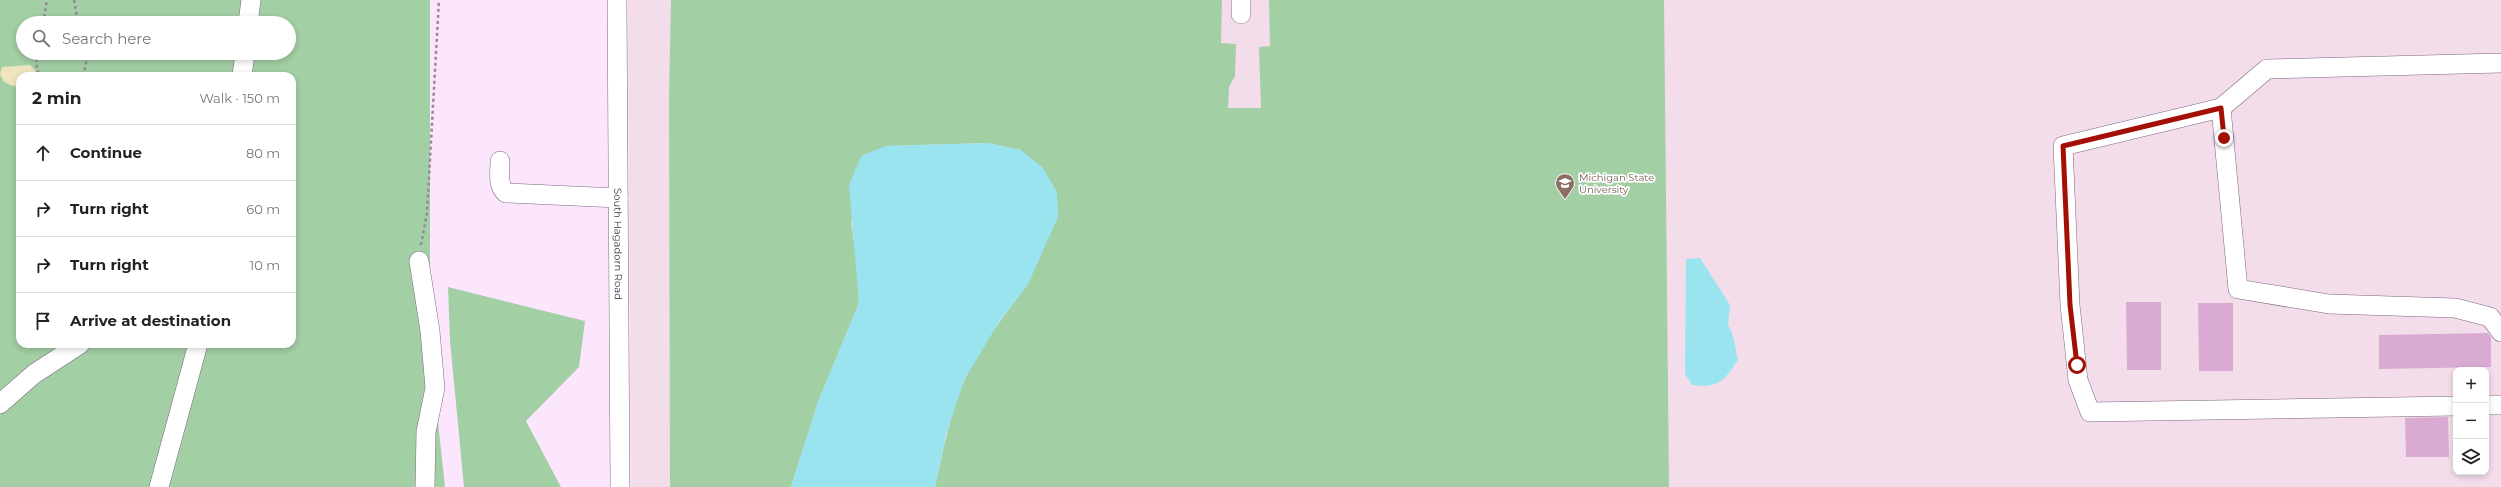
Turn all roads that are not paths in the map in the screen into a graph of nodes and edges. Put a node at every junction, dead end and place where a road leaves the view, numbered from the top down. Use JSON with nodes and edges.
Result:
{"nodes":[{"id":1,"x":251,"y":0,"type":"edge"},
{"id":2,"x":617,"y":0,"type":"edge"},
{"id":3,"x":249,"y":16,"type":"edge"},
{"id":4,"x":244,"y":60,"type":"edge"},
{"id":5,"x":2501,"y":63,"type":"edge"},
{"id":6,"x":243,"y":72,"type":"edge"},
{"id":7,"x":2221,"y":108,"type":"junction"},
{"id":8,"x":500,"y":161,"type":"dead end"},
{"id":9,"x":618,"y":198,"type":"junction"},
{"id":10,"x":419,"y":261,"type":"road end"},
{"id":11,"x":2501,"y":332,"type":"edge"},
{"id":12,"x":74,"y":348,"type":"edge"},
{"id":13,"x":197,"y":348,"type":"edge"},
{"id":14,"x":0,"y":404,"type":"edge"},
{"id":15,"x":2489,"y":405,"type":"edge"},
{"id":16,"x":2501,"y":405,"type":"edge"},
{"id":17,"x":2453,"y":406,"type":"edge"},
{"id":18,"x":159,"y":487,"type":"edge"},
{"id":19,"x":425,"y":487,"type":"edge"},
{"id":20,"x":620,"y":487,"type":"edge"}],
"edges":[{"from":1,"to":3,"type":"street"},
{"from":2,"to":9,"type":"street","name":"South Hagadorn Road"},
{"from":4,"to":6,"type":"street"},
{"from":5,"to":7,"type":"street"},
{"from":7,"to":11,"type":"street"},
{"from":7,"to":17,"type":"street"},
{"from":8,"to":9,"type":"street"},
{"from":9,"to":20,"type":"street","name":"South Hagadorn Road"},
{"from":10,"to":19,"type":"street"},
{"from":12,"to":14,"type":"street"},
{"from":13,"to":18,"type":"street"},
{"from":15,"to":16,"type":"street"}]}
